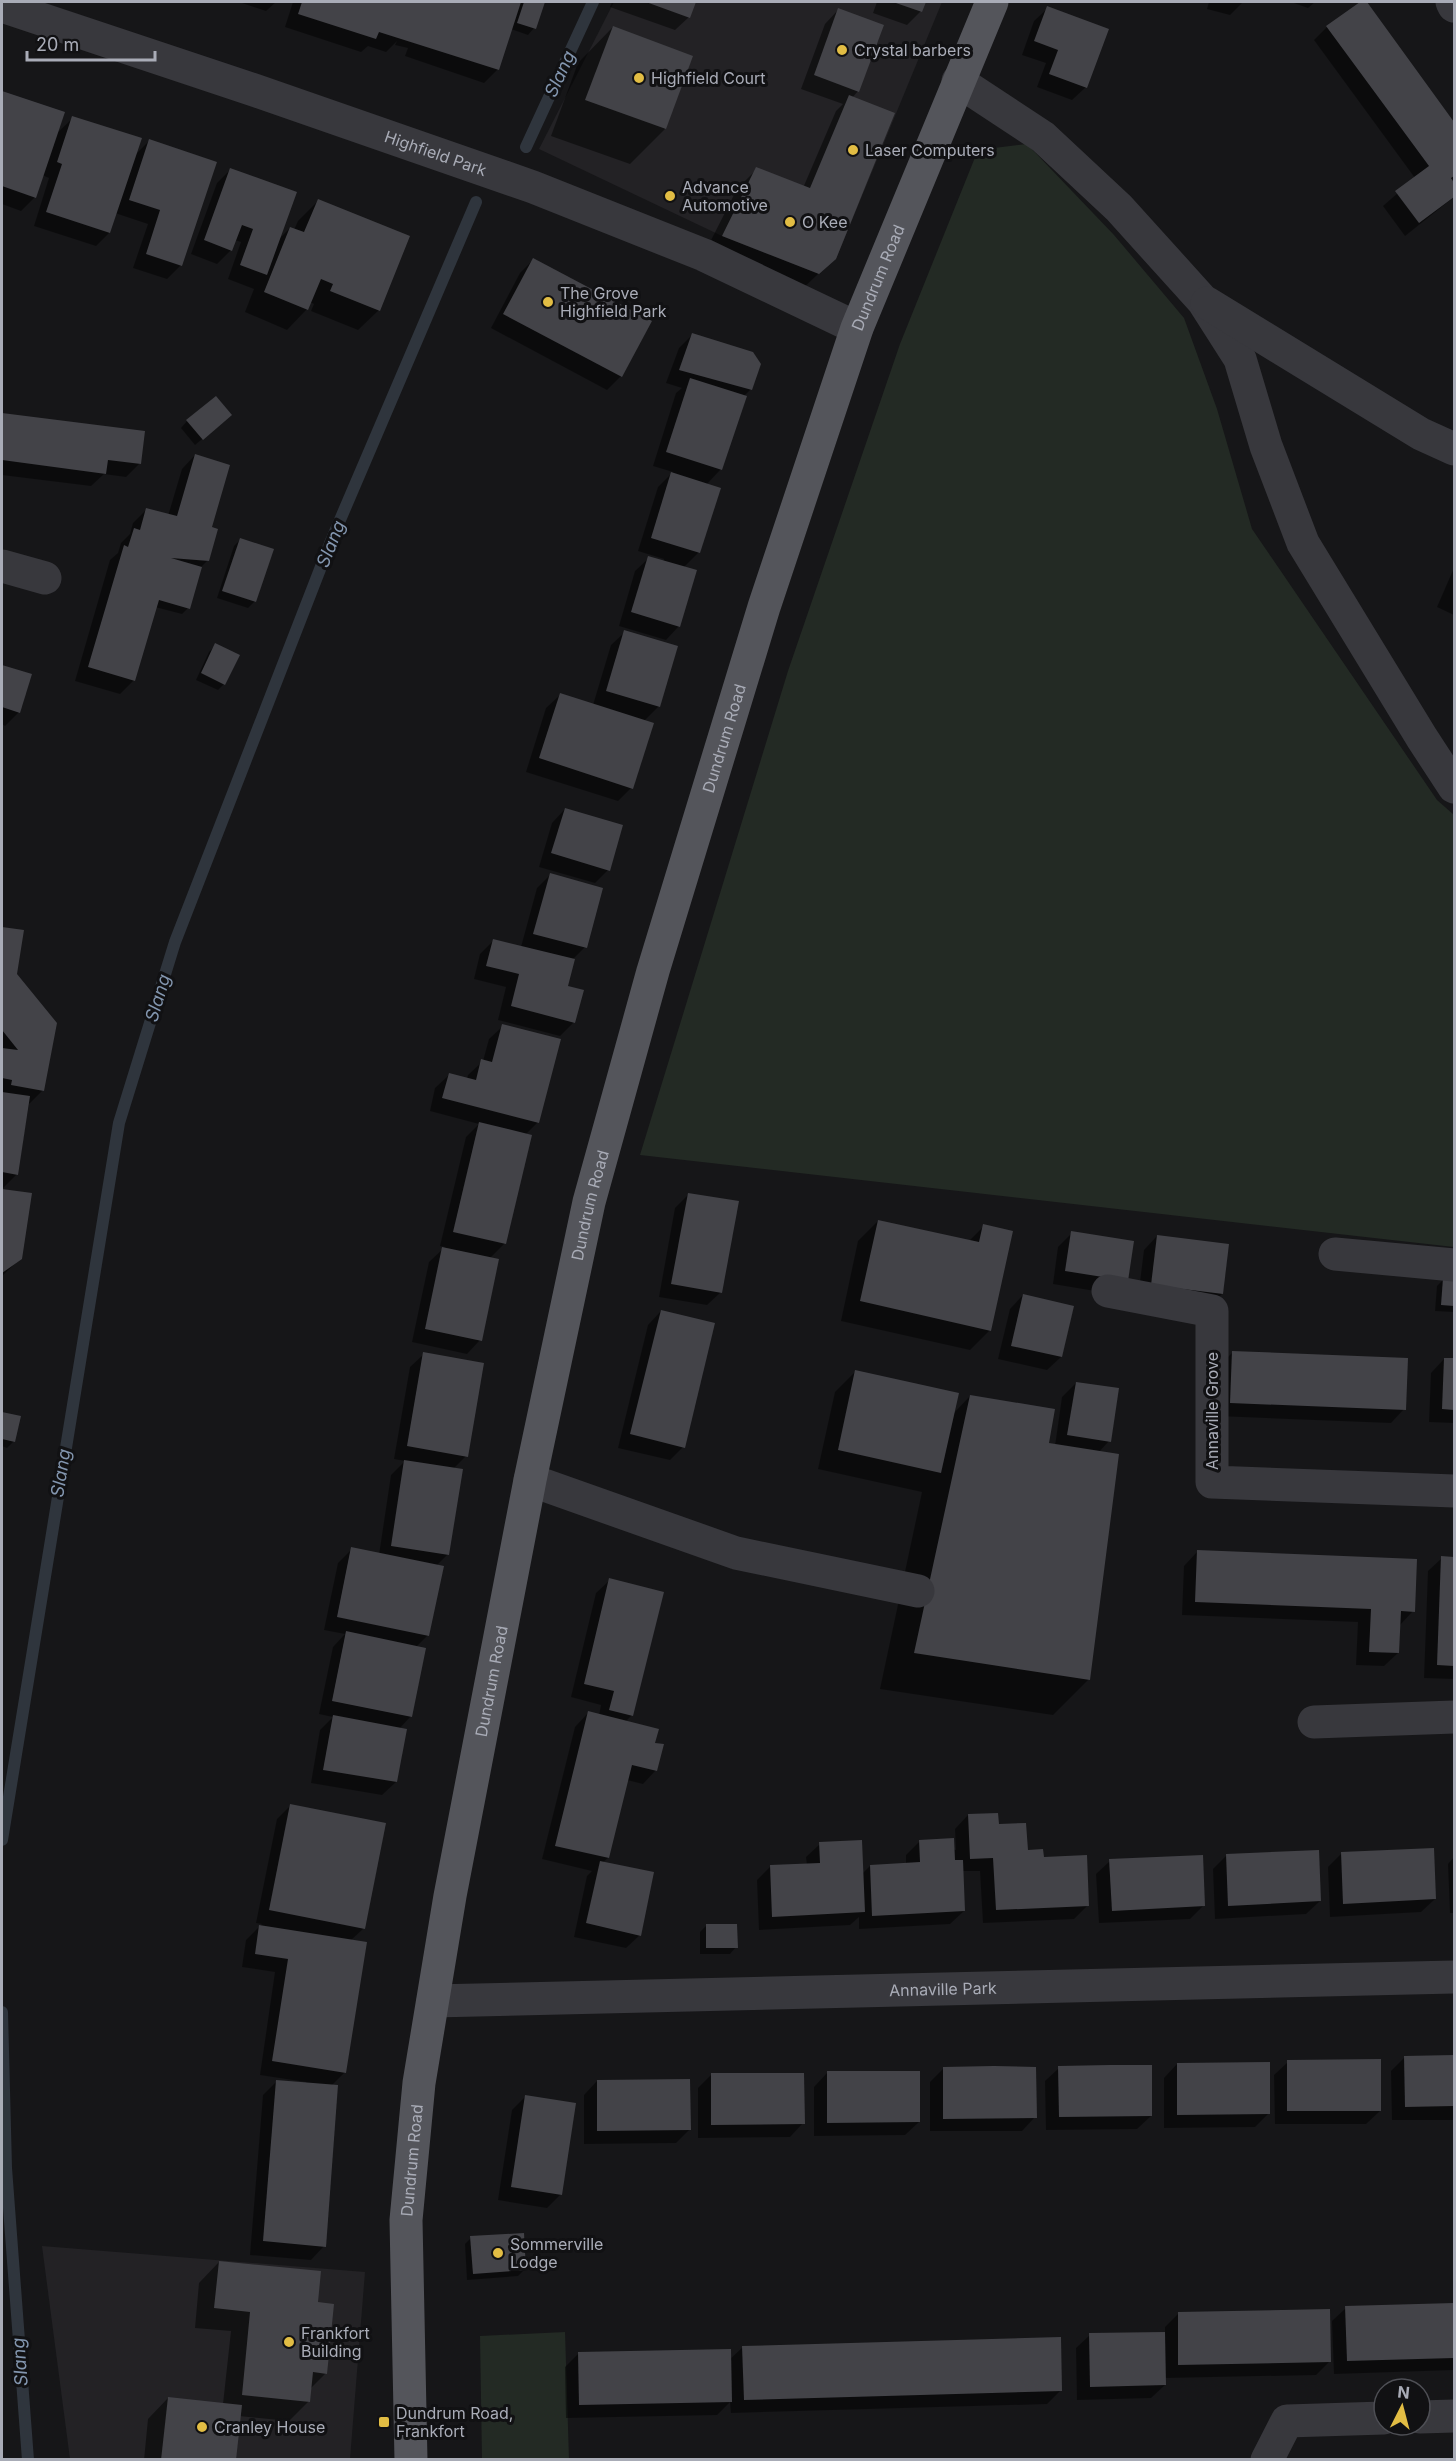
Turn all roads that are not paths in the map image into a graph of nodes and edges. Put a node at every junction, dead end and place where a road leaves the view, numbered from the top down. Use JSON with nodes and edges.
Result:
{"nodes":[{"id":1,"x":992,"y":2,"type":"edge"},
{"id":2,"x":1452,"y":2,"type":"edge"},
{"id":3,"x":2,"y":6,"type":"edge"},
{"id":4,"x":1455,"y":6,"type":"edge"},
{"id":5,"x":958,"y":81,"type":"junction"},
{"id":6,"x":1203,"y":301,"type":"junction"},
{"id":7,"x":857,"y":328,"type":"junction"},
{"id":8,"x":1455,"y":449,"type":"edge"},
{"id":9,"x":2,"y":566,"type":"edge"},
{"id":10,"x":45,"y":579,"type":"dead end"},
{"id":11,"x":1455,"y":787,"type":"edge"},
{"id":12,"x":1335,"y":1254,"type":"dead end"},
{"id":13,"x":1455,"y":1265,"type":"edge"},
{"id":14,"x":1108,"y":1291,"type":"dead end"},
{"id":15,"x":530,"y":1480,"type":"junction"},
{"id":16,"x":1455,"y":1491,"type":"edge"},
{"id":17,"x":918,"y":1592,"type":"dead end"},
{"id":18,"x":1455,"y":1717,"type":"edge"},
{"id":19,"x":1314,"y":1722,"type":"dead end"},
{"id":20,"x":1455,"y":1977,"type":"edge"},
{"id":21,"x":433,"y":2001,"type":"junction"},
{"id":22,"x":1455,"y":2416,"type":"edge"},
{"id":23,"x":1432,"y":2417,"type":"edge"},
{"id":24,"x":1372,"y":2418,"type":"edge"},
{"id":25,"x":411,"y":2460,"type":"edge"},
{"id":26,"x":1267,"y":2460,"type":"edge"}],
"edges":[{"from":1,"to":5,"type":"main road","name":"Dundrum Road"},
{"from":2,"to":4,"type":"street"},
{"from":3,"to":7,"type":"street","name":"Highfield Park"},
{"from":5,"to":6,"type":"street"},
{"from":5,"to":7,"type":"main road","name":"Dundrum Road"},
{"from":6,"to":8,"type":"street"},
{"from":6,"to":11,"type":"street"},
{"from":7,"to":15,"type":"main road","name":"Dundrum Road"},
{"from":9,"to":10,"type":"street"},
{"from":12,"to":13,"type":"street"},
{"from":14,"to":16,"type":"street","name":"Annaville Grove"},
{"from":15,"to":17,"type":"street"},
{"from":15,"to":21,"type":"main road","name":"Dundrum Road"},
{"from":18,"to":19,"type":"street"},
{"from":20,"to":21,"type":"street","name":"Annaville Park"},
{"from":21,"to":25,"type":"main road","name":"Dundrum Road"},
{"from":22,"to":23,"type":"street"},
{"from":24,"to":26,"type":"street"}]}
